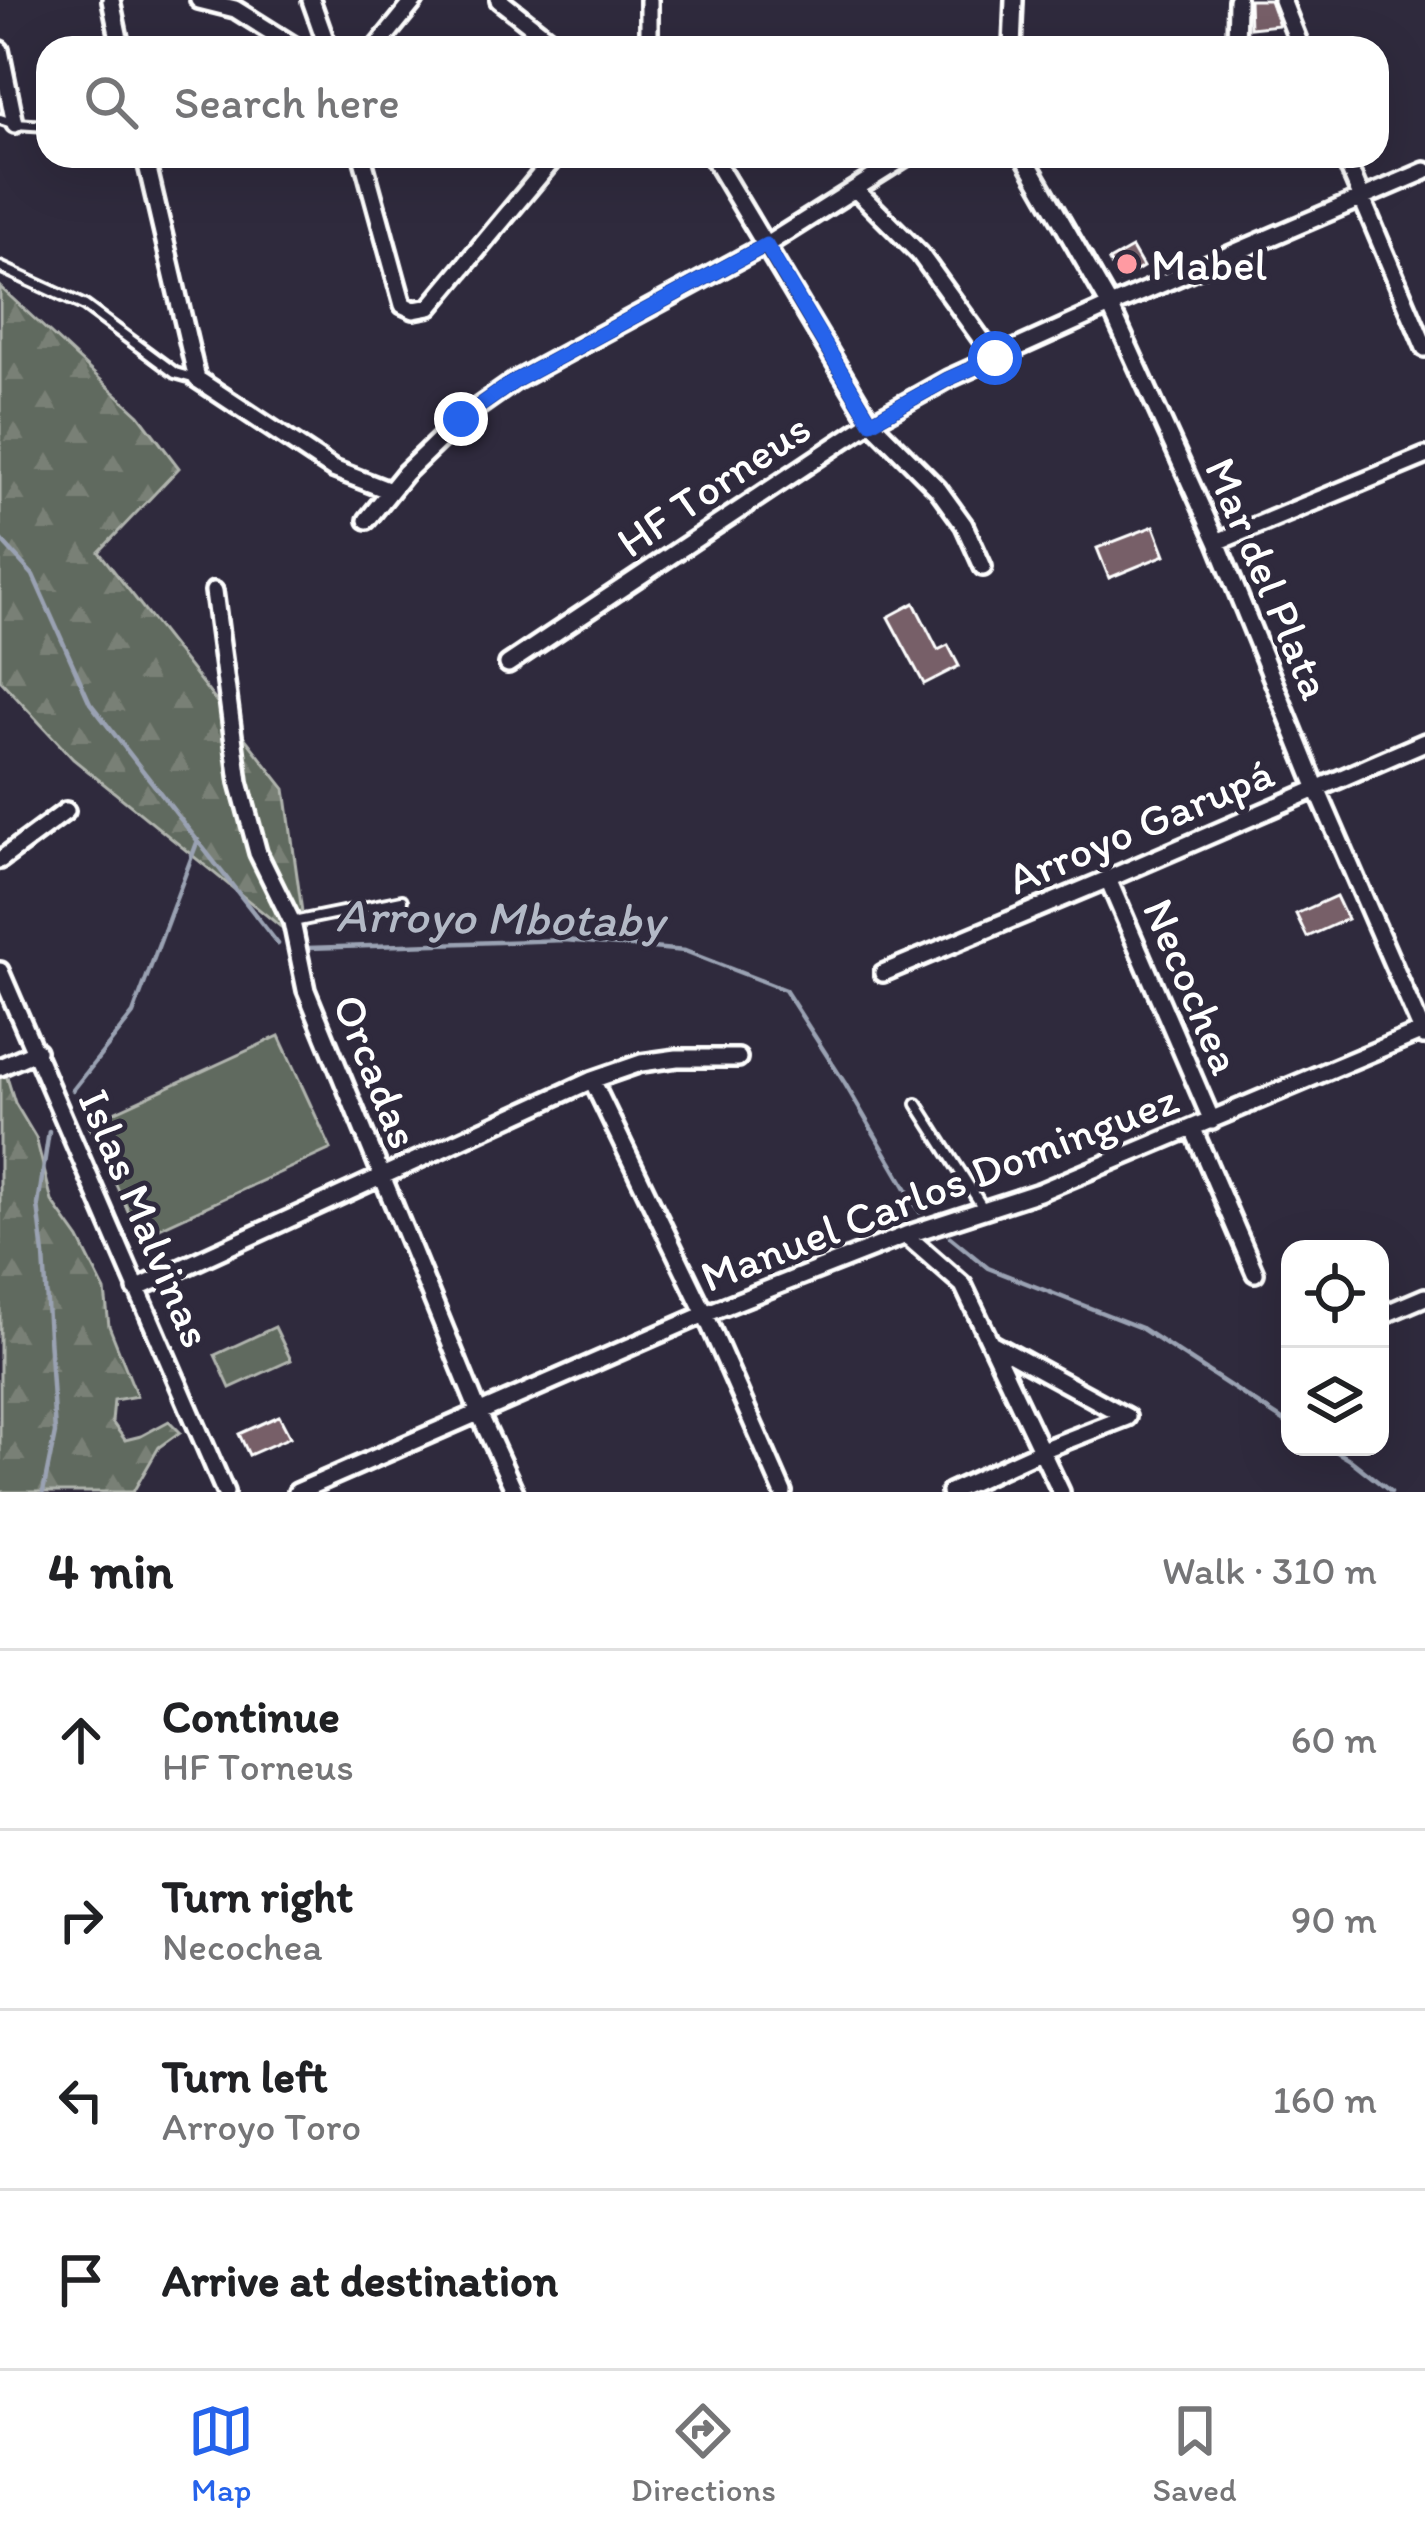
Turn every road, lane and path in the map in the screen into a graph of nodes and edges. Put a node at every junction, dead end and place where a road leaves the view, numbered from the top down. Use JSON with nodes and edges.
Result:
{"nodes":[{"id":1,"x":111,"y":0,"type":"edge"},
{"id":2,"x":199,"y":0,"type":"edge"},
{"id":3,"x":311,"y":0,"type":"edge"},
{"id":4,"x":415,"y":0,"type":"edge"},
{"id":5,"x":499,"y":0,"type":"edge"},
{"id":6,"x":649,"y":0,"type":"edge"},
{"id":7,"x":1013,"y":0,"type":"edge"},
{"id":8,"x":1237,"y":0,"type":"edge"},
{"id":9,"x":1282,"y":0,"type":"edge"},
{"id":10,"x":118,"y":36,"type":"edge"},
{"id":11,"x":278,"y":36,"type":"edge"},
{"id":12,"x":324,"y":36,"type":"edge"},
{"id":13,"x":386,"y":36,"type":"edge"},
{"id":14,"x":545,"y":36,"type":"edge"},
{"id":15,"x":649,"y":36,"type":"edge"},
{"id":16,"x":1012,"y":36,"type":"edge"},
{"id":17,"x":1236,"y":36,"type":"edge"},
{"id":18,"x":1296,"y":36,"type":"edge"},
{"id":19,"x":0,"y":50,"type":"edge"},
{"id":20,"x":8,"y":122,"type":"edge"},
{"id":21,"x":148,"y":168,"type":"edge"},
{"id":22,"x":365,"y":168,"type":"edge"},
{"id":23,"x":546,"y":168,"type":"edge"},
{"id":24,"x":719,"y":168,"type":"edge"},
{"id":25,"x":888,"y":168,"type":"edge"},
{"id":26,"x":1031,"y":168,"type":"edge"},
{"id":27,"x":1349,"y":168,"type":"edge"},
{"id":28,"x":1425,"y":171,"type":"edge"},
{"id":29,"x":855,"y":189,"type":"junction"},
{"id":30,"x":1361,"y":199,"type":"junction"},
{"id":31,"x":766,"y":245,"type":"junction"},
{"id":32,"x":0,"y":267,"type":"edge"},
{"id":33,"x":1110,"y":306,"type":"junction"},
{"id":34,"x":1425,"y":348,"type":"edge"},
{"id":35,"x":995,"y":358,"type":"junction"},
{"id":36,"x":197,"y":379,"type":"junction"},
{"id":37,"x":871,"y":422,"type":"junction"},
{"id":38,"x":1425,"y":456,"type":"edge"},
{"id":39,"x":390,"y":491,"type":"junction"},
{"id":40,"x":367,"y":520,"type":"dead end"},
{"id":41,"x":1217,"y":542,"type":"junction"},
{"id":42,"x":983,"y":567,"type":"dead end"},
{"id":43,"x":214,"y":591,"type":"dead end"},
{"id":44,"x":508,"y":664,"type":"dead end"},
{"id":45,"x":1425,"y":742,"type":"edge"},
{"id":46,"x":1317,"y":789,"type":"junction"},
{"id":47,"x":66,"y":812,"type":"dead end"},
{"id":48,"x":0,"y":860,"type":"edge"},
{"id":49,"x":1108,"y":880,"type":"junction"},
{"id":50,"x":402,"y":900,"type":"dead end"},
{"id":51,"x":292,"y":922,"type":"junction"},
{"id":52,"x":0,"y":971,"type":"edge"},
{"id":53,"x":883,"y":973,"type":"dead end"},
{"id":54,"x":1424,"y":1034,"type":"edge"},
{"id":55,"x":37,"y":1051,"type":"junction"},
{"id":56,"x":738,"y":1058,"type":"dead end"},
{"id":57,"x":0,"y":1067,"type":"edge"},
{"id":58,"x":592,"y":1080,"type":"junction"},
{"id":59,"x":917,"y":1103,"type":"dead end"},
{"id":60,"x":1212,"y":1121,"type":"junction"},
{"id":61,"x":1193,"y":1129,"type":"junction"},
{"id":62,"x":381,"y":1176,"type":"junction"},
{"id":63,"x":984,"y":1210,"type":"junction"},
{"id":64,"x":905,"y":1235,"type":"junction"},
{"id":65,"x":1255,"y":1273,"type":"dead end"},
{"id":66,"x":136,"y":1289,"type":"junction"},
{"id":67,"x":1425,"y":1297,"type":"edge"},
{"id":68,"x":1389,"y":1312,"type":"edge"},
{"id":69,"x":705,"y":1314,"type":"junction"},
{"id":70,"x":993,"y":1344,"type":"junction"},
{"id":71,"x":479,"y":1413,"type":"junction"},
{"id":72,"x":1042,"y":1450,"type":"junction"},
{"id":73,"x":225,"y":1492,"type":"edge"},
{"id":74,"x":297,"y":1492,"type":"edge"},
{"id":75,"x":515,"y":1492,"type":"edge"},
{"id":76,"x":783,"y":1492,"type":"edge"},
{"id":77,"x":950,"y":1492,"type":"edge"},
{"id":78,"x":1061,"y":1492,"type":"edge"}],
"edges":[{"from":1,"to":10,"type":"street"},
{"from":2,"to":11,"type":"street"},
{"from":3,"to":12,"type":"street"},
{"from":4,"to":13,"type":"street"},
{"from":5,"to":14,"type":"street"},
{"from":6,"to":15,"type":"street"},
{"from":7,"to":16,"type":"street"},
{"from":8,"to":17,"type":"street"},
{"from":9,"to":18,"type":"street"},
{"from":19,"to":20,"type":"street"},
{"from":21,"to":36,"type":"street"},
{"from":22,"to":23,"type":"street"},
{"from":24,"to":31,"type":"street"},
{"from":25,"to":29,"type":"street"},
{"from":26,"to":33,"type":"street","name":"Mar del Plata"},
{"from":27,"to":30,"type":"street"},
{"from":28,"to":30,"type":"street","name":"HF Torneus"},
{"from":29,"to":31,"type":"street"},
{"from":29,"to":35,"type":"street"},
{"from":30,"to":33,"type":"street","name":"HF Torneus"},
{"from":30,"to":34,"type":"street"},
{"from":31,"to":37,"type":"street"},
{"from":31,"to":39,"type":"street"},
{"from":32,"to":36,"type":"lane"},
{"from":33,"to":35,"type":"street","name":"HF Torneus"},
{"from":33,"to":41,"type":"street","name":"Mar del Plata"},
{"from":35,"to":37,"type":"street","name":"HF Torneus"},
{"from":36,"to":39,"type":"street"},
{"from":37,"to":42,"type":"street"},
{"from":37,"to":44,"type":"street","name":"HF Torneus"},
{"from":38,"to":41,"type":"street"},
{"from":39,"to":40,"type":"street"},
{"from":41,"to":46,"type":"street","name":"Mar del Plata"},
{"from":43,"to":51,"type":"street","name":"Orcadas"},
{"from":45,"to":46,"type":"street","name":"Arroyo Garupá"},
{"from":46,"to":49,"type":"street","name":"Arroyo Garupá"},
{"from":46,"to":54,"type":"street","name":"Mar del Plata"},
{"from":47,"to":48,"type":"street"},
{"from":49,"to":53,"type":"street","name":"Arroyo Garupá"},
{"from":49,"to":60,"type":"street","name":"Necochea"},
{"from":50,"to":51,"type":"lane"},
{"from":51,"to":62,"type":"street","name":"Orcadas"},
{"from":52,"to":55,"type":"street","name":"Islas Malvinas"},
{"from":54,"to":60,"type":"street","name":"Manuel Carlos Dominguez"},
{"from":55,"to":57,"type":"street"},
{"from":55,"to":66,"type":"street","name":"Islas Malvinas"},
{"from":56,"to":58,"type":"street"},
{"from":58,"to":62,"type":"street"},
{"from":58,"to":69,"type":"street"},
{"from":59,"to":63,"type":"lane"},
{"from":60,"to":61,"type":"street","name":"Manuel Carlos Dominguez"},
{"from":61,"to":63,"type":"street","name":"Manuel Carlos Dominguez"},
{"from":61,"to":65,"type":"street"},
{"from":62,"to":66,"type":"street"},
{"from":62,"to":71,"type":"street","name":"Orcadas"},
{"from":63,"to":64,"type":"street","name":"Manuel Carlos Dominguez"},
{"from":64,"to":69,"type":"street","name":"Manuel Carlos Dominguez"},
{"from":64,"to":70,"type":"street"},
{"from":66,"to":73,"type":"street","name":"Islas Malvinas"},
{"from":67,"to":68,"type":"street"},
{"from":69,"to":71,"type":"street","name":"Manuel Carlos Dominguez"},
{"from":69,"to":76,"type":"street"},
{"from":70,"to":72,"type":"street"},
{"from":70,"to":72,"type":"street"},
{"from":71,"to":74,"type":"street","name":"Manuel Carlos Dominguez"},
{"from":71,"to":75,"type":"street","name":"Orcadas"},
{"from":72,"to":77,"type":"street"},
{"from":72,"to":78,"type":"street"}]}
